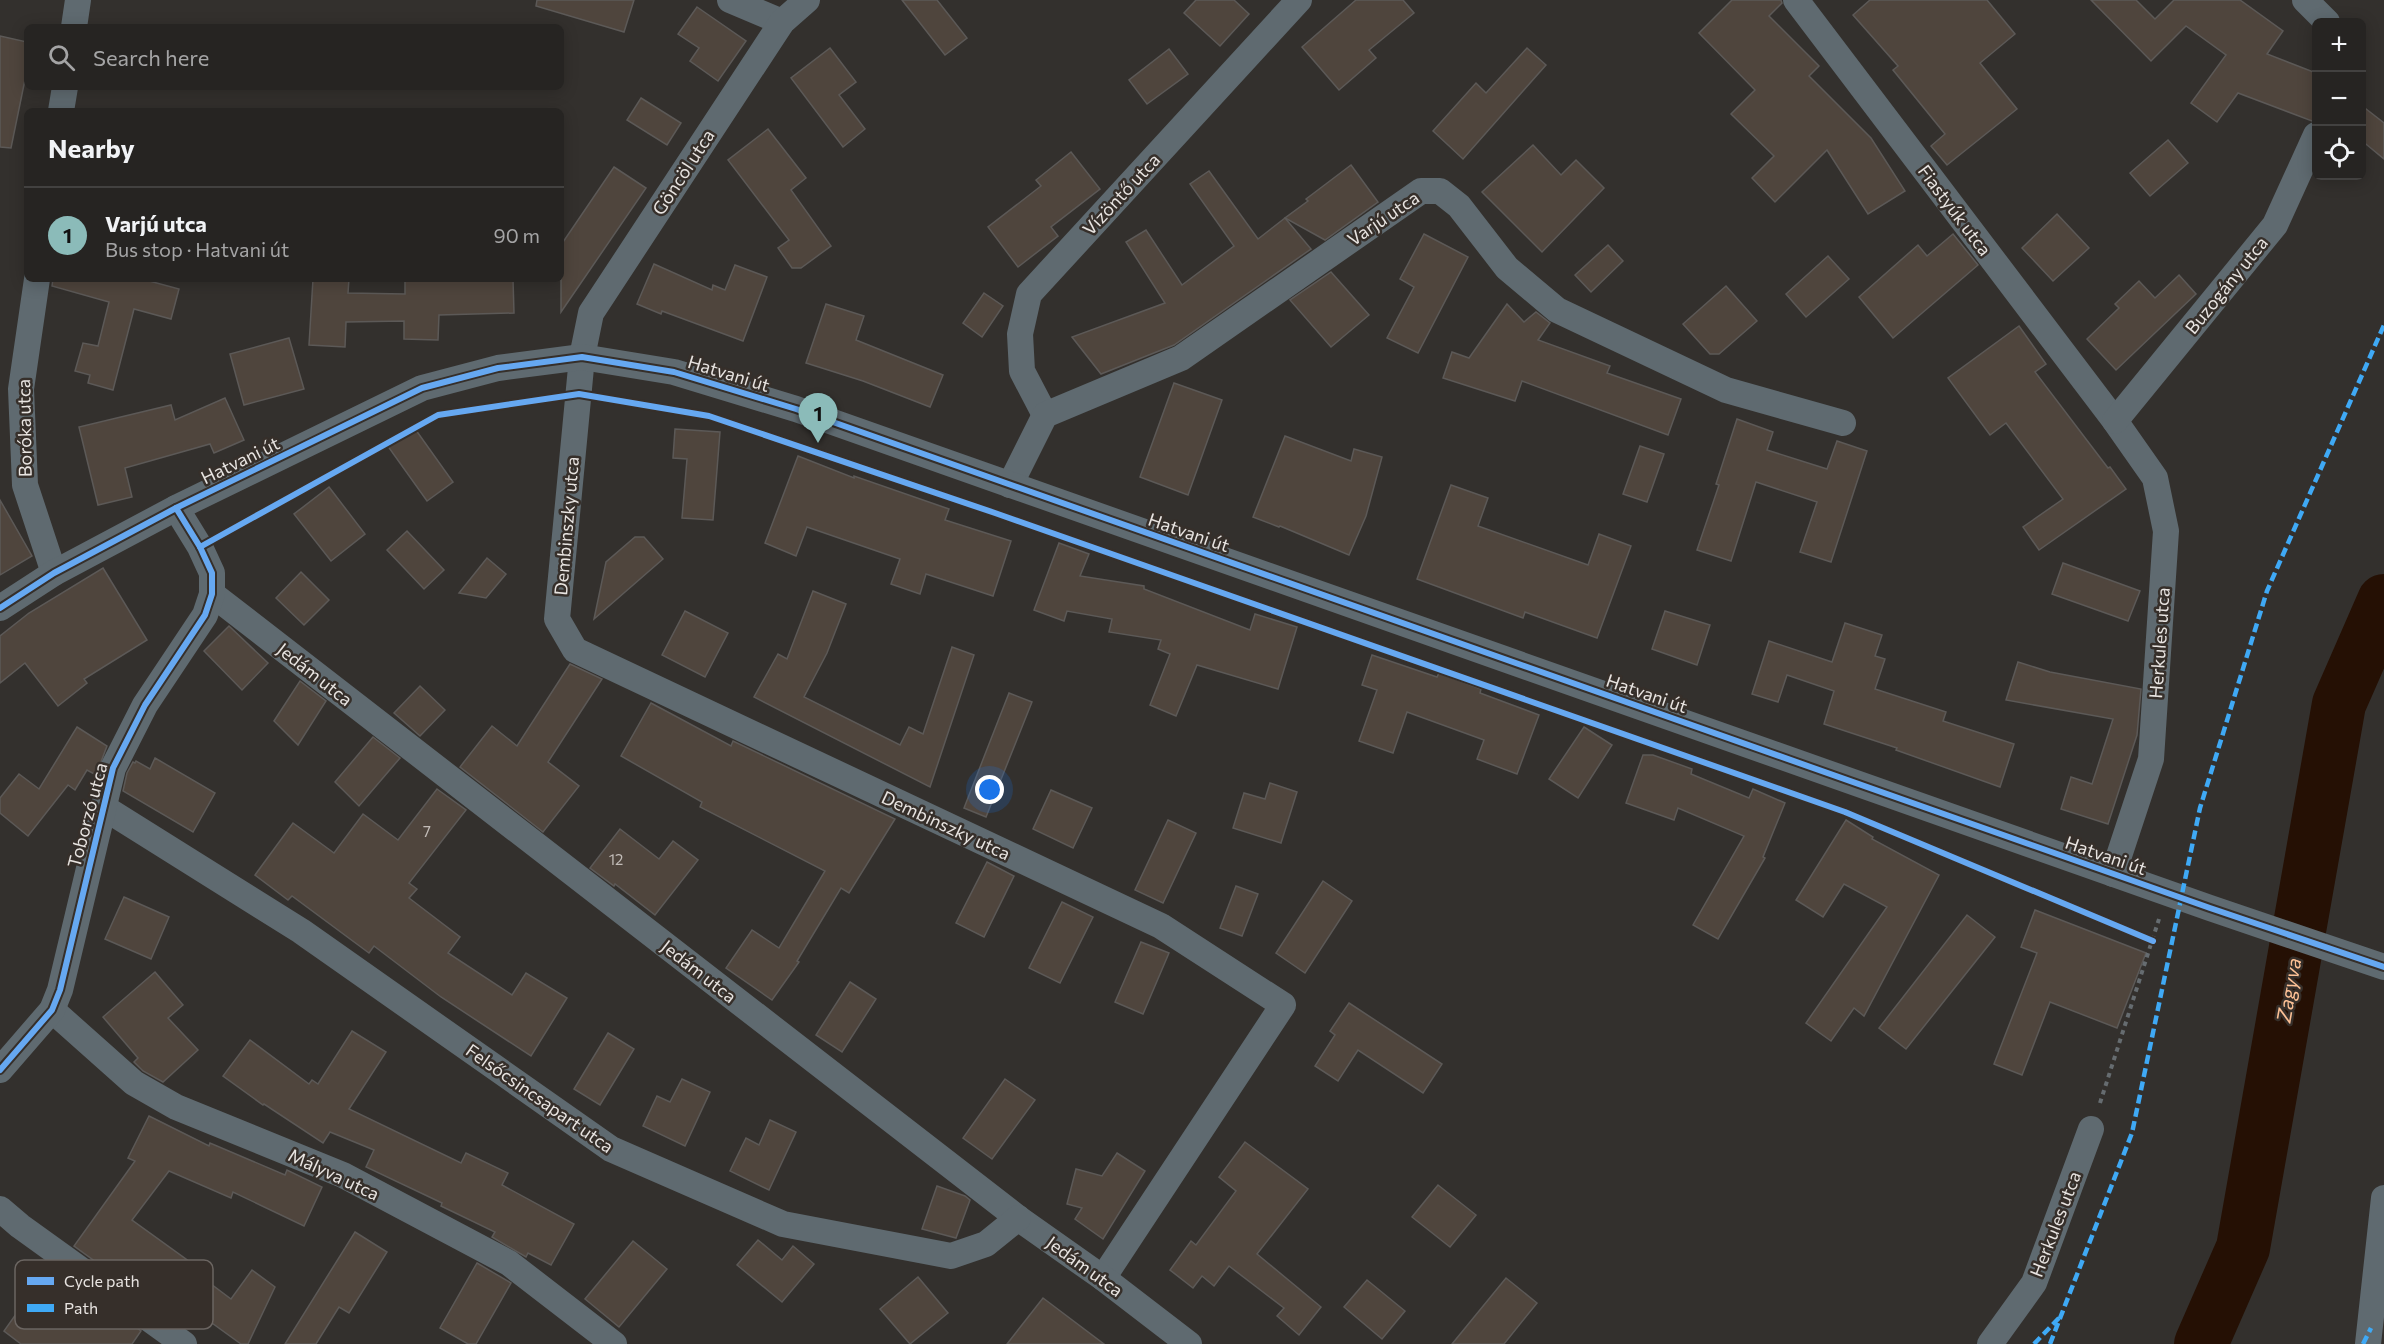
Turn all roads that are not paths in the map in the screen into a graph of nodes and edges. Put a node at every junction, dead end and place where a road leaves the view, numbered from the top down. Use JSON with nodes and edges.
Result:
{"nodes":[{"id":1,"x":78,"y":0,"type":"edge"},
{"id":2,"x":730,"y":0,"type":"edge"},
{"id":3,"x":807,"y":0,"type":"edge"},
{"id":4,"x":1299,"y":0,"type":"edge"},
{"id":5,"x":1796,"y":0,"type":"edge"},
{"id":6,"x":2305,"y":0,"type":"edge"},
{"id":7,"x":2323,"y":18,"type":"edge"},
{"id":8,"x":782,"y":22,"type":"junction"},
{"id":9,"x":74,"y":24,"type":"edge"},
{"id":10,"x":64,"y":90,"type":"edge"},
{"id":11,"x":62,"y":108,"type":"edge"},
{"id":12,"x":2312,"y":144,"type":"edge"},
{"id":13,"x":37,"y":282,"type":"edge"},
{"id":14,"x":582,"y":357,"type":"junction"},
{"id":15,"x":1045,"y":415,"type":"junction"},
{"id":16,"x":2115,"y":421,"type":"junction"},
{"id":17,"x":1844,"y":423,"type":"dead end"},
{"id":18,"x":1010,"y":485,"type":"junction"},
{"id":19,"x":176,"y":508,"type":"junction"},
{"id":20,"x":54,"y":573,"type":"junction"},
{"id":21,"x":213,"y":594,"type":"junction"},
{"id":22,"x":0,"y":608,"type":"edge"},
{"id":23,"x":103,"y":807,"type":"junction"},
{"id":24,"x":2113,"y":874,"type":"junction"},
{"id":25,"x":2380,"y":965,"type":"edge"},
{"id":26,"x":52,"y":1010,"type":"junction"},
{"id":27,"x":0,"y":1070,"type":"edge"},
{"id":28,"x":2091,"y":1129,"type":"road end"},
{"id":29,"x":2384,"y":1198,"type":"edge"},
{"id":30,"x":0,"y":1209,"type":"edge"},
{"id":31,"x":1018,"y":1218,"type":"junction"},
{"id":32,"x":67,"y":1260,"type":"edge"},
{"id":33,"x":1102,"y":1278,"type":"junction"},
{"id":34,"x":163,"y":1329,"type":"edge"},
{"id":35,"x":184,"y":1344,"type":"edge"},
{"id":36,"x":614,"y":1344,"type":"edge"},
{"id":37,"x":1189,"y":1344,"type":"edge"},
{"id":38,"x":1990,"y":1344,"type":"edge"},
{"id":39,"x":2368,"y":1344,"type":"edge"}],
"edges":[{"from":1,"to":9,"type":"street"},
{"from":2,"to":8,"type":"street"},
{"from":3,"to":8,"type":"street","name":"Göncöl utca"},
{"from":4,"to":15,"type":"street","name":"Vízöntő utca"},
{"from":5,"to":16,"type":"street","name":"Fiastyúk utca"},
{"from":6,"to":7,"type":"street"},
{"from":8,"to":14,"type":"street","name":"Göncöl utca"},
{"from":10,"to":11,"type":"street"},
{"from":12,"to":16,"type":"street","name":"Buzogány utca"},
{"from":13,"to":20,"type":"street","name":"Boróka utca"},
{"from":14,"to":18,"type":"street","name":"Hatvani út"},
{"from":14,"to":19,"type":"street","name":"Hatvani út"},
{"from":14,"to":33,"type":"street","name":"Dembinszky utca"},
{"from":15,"to":17,"type":"street","name":"Varjú utca"},
{"from":15,"to":18,"type":"street"},
{"from":16,"to":24,"type":"street","name":"Herkules utca"},
{"from":18,"to":24,"type":"street","name":"Hatvani út"},
{"from":19,"to":20,"type":"street","name":"Hatvani út"},
{"from":19,"to":21,"type":"street"},
{"from":20,"to":22,"type":"street","name":"Hatvani út"},
{"from":21,"to":23,"type":"street","name":"Toborzó utca"},
{"from":21,"to":31,"type":"street","name":"Jedám utca"},
{"from":23,"to":26,"type":"street","name":"Toborzó utca"},
{"from":23,"to":31,"type":"street","name":"Felsőcsincsapart utca"},
{"from":24,"to":25,"type":"street","name":"Hatvani út"},
{"from":26,"to":27,"type":"street","name":"Toborzó utca"},
{"from":26,"to":36,"type":"street","name":"Mályva utca"},
{"from":28,"to":38,"type":"street","name":"Herkules utca"},
{"from":29,"to":39,"type":"street"},
{"from":30,"to":32,"type":"street"},
{"from":31,"to":33,"type":"street","name":"Jedám utca"},
{"from":33,"to":37,"type":"street","name":"Jedám utca"},
{"from":34,"to":35,"type":"street"}]}
